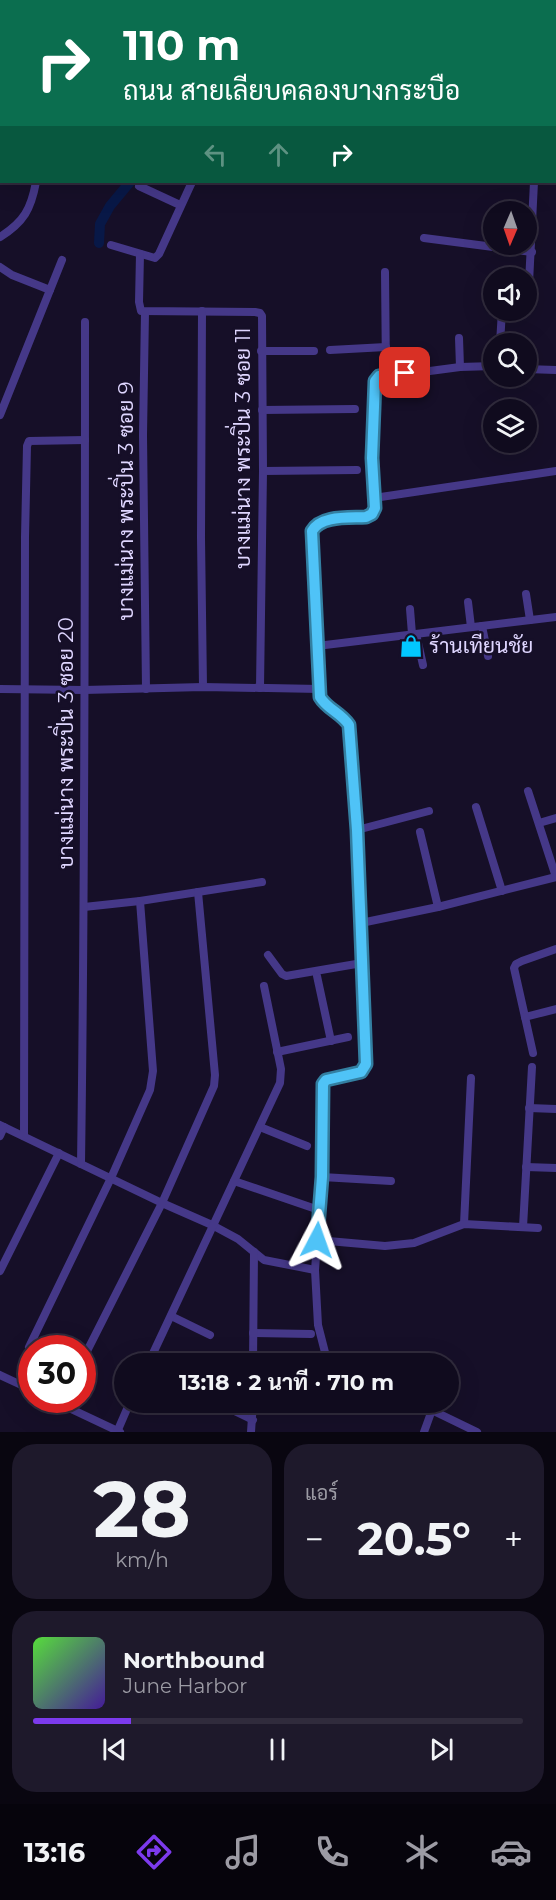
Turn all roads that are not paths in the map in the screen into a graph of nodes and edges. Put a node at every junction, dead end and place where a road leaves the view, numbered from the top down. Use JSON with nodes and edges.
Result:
{"nodes":[{"id":1,"x":36,"y":183,"type":"edge"},
{"id":2,"x":191,"y":183,"type":"edge"},
{"id":3,"x":534,"y":183,"type":"edge"},
{"id":4,"x":139,"y":186,"type":"dead end"},
{"id":5,"x":533,"y":201,"type":"edge"},
{"id":6,"x":180,"y":205,"type":"junction"},
{"id":7,"x":0,"y":237,"type":"edge"},
{"id":8,"x":424,"y":238,"type":"dead end"},
{"id":9,"x":111,"y":245,"type":"dead end"},
{"id":10,"x":483,"y":246,"type":"edge"},
{"id":11,"x":140,"y":254,"type":"junction"},
{"id":12,"x":62,"y":260,"type":"dead end"},
{"id":13,"x":0,"y":267,"type":"edge"},
{"id":14,"x":385,"y":272,"type":"dead end"},
{"id":15,"x":50,"y":290,"type":"junction"},
{"id":16,"x":202,"y":311,"type":"junction"},
{"id":17,"x":145,"y":312,"type":"junction"},
{"id":18,"x":85,"y":322,"type":"dead end"},
{"id":19,"x":459,"y":338,"type":"dead end"},
{"id":20,"x":386,"y":348,"type":"junction"},
{"id":21,"x":330,"y":350,"type":"dead end"},
{"id":22,"x":261,"y":351,"type":"junction"},
{"id":23,"x":314,"y":351,"type":"dead end"},
{"id":24,"x":483,"y":366,"type":"edge"},
{"id":25,"x":460,"y":367,"type":"junction"},
{"id":26,"x":537,"y":369,"type":"edge"},
{"id":27,"x":556,"y":370,"type":"edge"},
{"id":28,"x":386,"y":375,"type":"junction"},
{"id":29,"x":4,"y":395,"type":"edge"},
{"id":30,"x":355,"y":409,"type":"dead end"},
{"id":31,"x":262,"y":410,"type":"junction"},
{"id":32,"x":0,"y":415,"type":"edge"},
{"id":33,"x":85,"y":440,"type":"junction"},
{"id":34,"x":357,"y":470,"type":"dead end"},
{"id":35,"x":263,"y":471,"type":"junction"},
{"id":36,"x":556,"y":471,"type":"edge"},
{"id":37,"x":374,"y":498,"type":"junction"},
{"id":38,"x":526,"y":594,"type":"dead end"},
{"id":39,"x":468,"y":602,"type":"dead end"},
{"id":40,"x":410,"y":609,"type":"dead end"},
{"id":41,"x":556,"y":616,"type":"edge"},
{"id":42,"x":530,"y":620,"type":"junction"},
{"id":43,"x":482,"y":626,"type":"junction"},
{"id":44,"x":471,"y":627,"type":"junction"},
{"id":45,"x":414,"y":634,"type":"junction"},
{"id":46,"x":317,"y":646,"type":"junction"},
{"id":47,"x":488,"y":656,"type":"dead end"},
{"id":48,"x":423,"y":665,"type":"dead end"},
{"id":49,"x":203,"y":687,"type":"junction"},
{"id":50,"x":260,"y":687,"type":"junction"},
{"id":51,"x":0,"y":689,"type":"edge"},
{"id":52,"x":26,"y":689,"type":"junction"},
{"id":53,"x":146,"y":689,"type":"junction"},
{"id":54,"x":320,"y":689,"type":"junction"},
{"id":55,"x":84,"y":690,"type":"junction"},
{"id":56,"x":528,"y":791,"type":"dead end"},
{"id":57,"x":476,"y":807,"type":"dead end"},
{"id":58,"x":429,"y":811,"type":"dead end"},
{"id":59,"x":556,"y":818,"type":"edge"},
{"id":60,"x":538,"y":823,"type":"junction"},
{"id":61,"x":357,"y":830,"type":"junction"},
{"id":62,"x":420,"y":832,"type":"dead end"},
{"id":63,"x":556,"y":877,"type":"edge"},
{"id":64,"x":262,"y":882,"type":"dead end"},
{"id":65,"x":502,"y":891,"type":"junction"},
{"id":66,"x":198,"y":892,"type":"junction"},
{"id":67,"x":140,"y":901,"type":"junction"},
{"id":68,"x":84,"y":907,"type":"junction"},
{"id":69,"x":438,"y":908,"type":"junction"},
{"id":70,"x":361,"y":923,"type":"junction"},
{"id":71,"x":556,"y":949,"type":"edge"},
{"id":72,"x":268,"y":955,"type":"dead end"},
{"id":73,"x":362,"y":963,"type":"junction"},
{"id":74,"x":317,"y":976,"type":"dead end"},
{"id":75,"x":264,"y":986,"type":"dead end"},
{"id":76,"x":556,"y":1009,"type":"edge"},
{"id":77,"x":525,"y":1017,"type":"junction"},
{"id":78,"x":348,"y":1037,"type":"dead end"},
{"id":79,"x":330,"y":1041,"type":"junction"},
{"id":80,"x":277,"y":1052,"type":"junction"},
{"id":81,"x":533,"y":1053,"type":"dead end"},
{"id":82,"x":532,"y":1067,"type":"dead end"},
{"id":83,"x":471,"y":1078,"type":"dead end"},
{"id":84,"x":529,"y":1108,"type":"junction"},
{"id":85,"x":556,"y":1109,"type":"edge"},
{"id":86,"x":2,"y":1126,"type":"edge"},
{"id":87,"x":260,"y":1127,"type":"junction"},
{"id":88,"x":0,"y":1136,"type":"edge"},
{"id":89,"x":24,"y":1136,"type":"junction"},
{"id":90,"x":307,"y":1146,"type":"dead end"},
{"id":91,"x":59,"y":1153,"type":"junction"},
{"id":92,"x":81,"y":1164,"type":"junction"},
{"id":93,"x":526,"y":1167,"type":"junction"},
{"id":94,"x":556,"y":1168,"type":"edge"},
{"id":95,"x":322,"y":1177,"type":"junction"},
{"id":96,"x":111,"y":1178,"type":"junction"},
{"id":97,"x":234,"y":1181,"type":"junction"},
{"id":98,"x":391,"y":1181,"type":"dead end"},
{"id":99,"x":162,"y":1203,"type":"junction"},
{"id":100,"x":316,"y":1209,"type":"dead end"},
{"id":101,"x":464,"y":1224,"type":"junction"},
{"id":102,"x":212,"y":1225,"type":"junction"},
{"id":103,"x":523,"y":1227,"type":"junction"},
{"id":104,"x":538,"y":1228,"type":"dead end"},
{"id":105,"x":317,"y":1240,"type":"junction"},
{"id":106,"x":254,"y":1252,"type":"junction"},
{"id":107,"x":315,"y":1270,"type":"junction"},
{"id":108,"x":0,"y":1271,"type":"edge"},
{"id":109,"x":171,"y":1316,"type":"junction"},
{"id":110,"x":253,"y":1334,"type":"junction"},
{"id":111,"x":311,"y":1334,"type":"dead end"},
{"id":112,"x":35,"y":1335,"type":"edge"},
{"id":113,"x":95,"y":1335,"type":"edge"},
{"id":114,"x":210,"y":1335,"type":"dead end"},
{"id":115,"x":153,"y":1353,"type":"edge"},
{"id":116,"x":252,"y":1353,"type":"edge"},
{"id":117,"x":325,"y":1353,"type":"edge"},
{"id":118,"x":0,"y":1375,"type":"edge"},
{"id":119,"x":18,"y":1383,"type":"edge"},
{"id":120,"x":79,"y":1413,"type":"edge"},
{"id":121,"x":126,"y":1413,"type":"edge"},
{"id":122,"x":239,"y":1413,"type":"edge"},
{"id":123,"x":253,"y":1413,"type":"edge"},
{"id":124,"x":431,"y":1413,"type":"edge"},
{"id":125,"x":438,"y":1413,"type":"edge"},
{"id":126,"x":253,"y":1420,"type":"junction"},
{"id":127,"x":118,"y":1432,"type":"edge"},
{"id":128,"x":251,"y":1432,"type":"edge"},
{"id":129,"x":424,"y":1432,"type":"edge"},
{"id":130,"x":477,"y":1432,"type":"edge"}],
"edges":[{"from":1,"to":7,"type":"street"},
{"from":2,"to":6,"type":"street"},
{"from":3,"to":5,"type":"street"},
{"from":4,"to":6,"type":"street"},
{"from":6,"to":11,"type":"street"},
{"from":8,"to":10,"type":"street"},
{"from":9,"to":11,"type":"street"},
{"from":11,"to":17,"type":"street"},
{"from":12,"to":15,"type":"street"},
{"from":13,"to":15,"type":"street"},
{"from":14,"to":20,"type":"street"},
{"from":15,"to":29,"type":"street"},
{"from":16,"to":17,"type":"street","name":"บางแม่นาง พระปิ่น 3 ซอย 11"},
{"from":16,"to":22,"type":"street","name":"บางแม่นาง พระปิ่น 3 ซอย 11"},
{"from":16,"to":49,"type":"street"},
{"from":17,"to":53,"type":"street","name":"บางแม่นาง พระปิ่น 3 ซอย 9"},
{"from":18,"to":33,"type":"street","name":"บางแม่นาง พระปิ่น 3 ซอย 20"},
{"from":19,"to":25,"type":"street"},
{"from":20,"to":21,"type":"street"},
{"from":20,"to":28,"type":"street"},
{"from":22,"to":23,"type":"street"},
{"from":22,"to":31,"type":"street","name":"บางแม่นาง พระปิ่น 3 ซอย 11"},
{"from":24,"to":25,"type":"street"},
{"from":25,"to":28,"type":"street"},
{"from":26,"to":27,"type":"street"},
{"from":28,"to":37,"type":"street"},
{"from":29,"to":32,"type":"street"},
{"from":30,"to":31,"type":"street"},
{"from":31,"to":35,"type":"street","name":"บางแม่นาง พระปิ่น 3 ซอย 11"},
{"from":33,"to":52,"type":"street"},
{"from":33,"to":55,"type":"street","name":"บางแม่นาง พระปิ่น 3 ซอย 20"},
{"from":34,"to":35,"type":"street"},
{"from":35,"to":50,"type":"street","name":"บางแม่นาง พระปิ่น 3 ซอย 11"},
{"from":36,"to":37,"type":"street"},
{"from":37,"to":46,"type":"street"},
{"from":38,"to":42,"type":"street"},
{"from":39,"to":44,"type":"street"},
{"from":40,"to":45,"type":"street"},
{"from":41,"to":42,"type":"street"},
{"from":42,"to":43,"type":"street"},
{"from":43,"to":44,"type":"street"},
{"from":43,"to":47,"type":"street"},
{"from":44,"to":45,"type":"street"},
{"from":45,"to":46,"type":"street"},
{"from":45,"to":48,"type":"street"},
{"from":46,"to":54,"type":"street"},
{"from":49,"to":50,"type":"street"},
{"from":49,"to":53,"type":"street"},
{"from":50,"to":54,"type":"street"},
{"from":51,"to":52,"type":"street"},
{"from":52,"to":55,"type":"street"},
{"from":52,"to":89,"type":"street"},
{"from":53,"to":55,"type":"street"},
{"from":54,"to":61,"type":"street"},
{"from":55,"to":68,"type":"street","name":"บางแม่นาง พระปิ่น 3 ซอย 20"},
{"from":56,"to":60,"type":"street"},
{"from":57,"to":65,"type":"street"},
{"from":58,"to":61,"type":"street"},
{"from":59,"to":60,"type":"street"},
{"from":60,"to":63,"type":"street"},
{"from":61,"to":70,"type":"street"},
{"from":62,"to":69,"type":"street"},
{"from":63,"to":65,"type":"street"},
{"from":64,"to":66,"type":"street"},
{"from":65,"to":69,"type":"street"},
{"from":66,"to":67,"type":"street"},
{"from":66,"to":99,"type":"street"},
{"from":67,"to":68,"type":"street"},
{"from":67,"to":96,"type":"street"},
{"from":68,"to":92,"type":"street","name":"บางแม่นาง พระปิ่น 3 ซอย 20"},
{"from":69,"to":70,"type":"street"},
{"from":70,"to":73,"type":"street"},
{"from":71,"to":77,"type":"street"},
{"from":72,"to":73,"type":"street"},
{"from":73,"to":95,"type":"street"},
{"from":74,"to":79,"type":"street"},
{"from":75,"to":80,"type":"street"},
{"from":76,"to":77,"type":"street"},
{"from":77,"to":81,"type":"street"},
{"from":78,"to":79,"type":"street"},
{"from":79,"to":80,"type":"street"},
{"from":80,"to":87,"type":"street"},
{"from":82,"to":84,"type":"street"},
{"from":83,"to":101,"type":"street"},
{"from":84,"to":85,"type":"street"},
{"from":84,"to":93,"type":"street"},
{"from":86,"to":88,"type":"street"},
{"from":86,"to":89,"type":"street"},
{"from":87,"to":90,"type":"street"},
{"from":87,"to":97,"type":"street"},
{"from":89,"to":91,"type":"street"},
{"from":91,"to":92,"type":"street"},
{"from":91,"to":108,"type":"street"},
{"from":92,"to":96,"type":"street"},
{"from":93,"to":94,"type":"street"},
{"from":93,"to":103,"type":"street"},
{"from":95,"to":98,"type":"street"},
{"from":95,"to":105,"type":"street"},
{"from":96,"to":99,"type":"street"},
{"from":96,"to":112,"type":"street"},
{"from":97,"to":100,"type":"street"},
{"from":97,"to":102,"type":"street"},
{"from":99,"to":102,"type":"street"},
{"from":99,"to":113,"type":"street"},
{"from":101,"to":103,"type":"street"},
{"from":101,"to":105,"type":"street"},
{"from":102,"to":106,"type":"street"},
{"from":102,"to":109,"type":"street"},
{"from":103,"to":104,"type":"street"},
{"from":105,"to":107,"type":"street"},
{"from":106,"to":107,"type":"street"},
{"from":106,"to":110,"type":"street"},
{"from":107,"to":117,"type":"street"},
{"from":109,"to":114,"type":"street"},
{"from":109,"to":115,"type":"street"},
{"from":110,"to":111,"type":"street"},
{"from":110,"to":116,"type":"street"},
{"from":118,"to":119,"type":"street"},
{"from":120,"to":127,"type":"street"},
{"from":121,"to":127,"type":"street"},
{"from":122,"to":126,"type":"street"},
{"from":123,"to":126,"type":"street"},
{"from":124,"to":129,"type":"street"},
{"from":125,"to":130,"type":"street"},
{"from":126,"to":128,"type":"street"}]}
